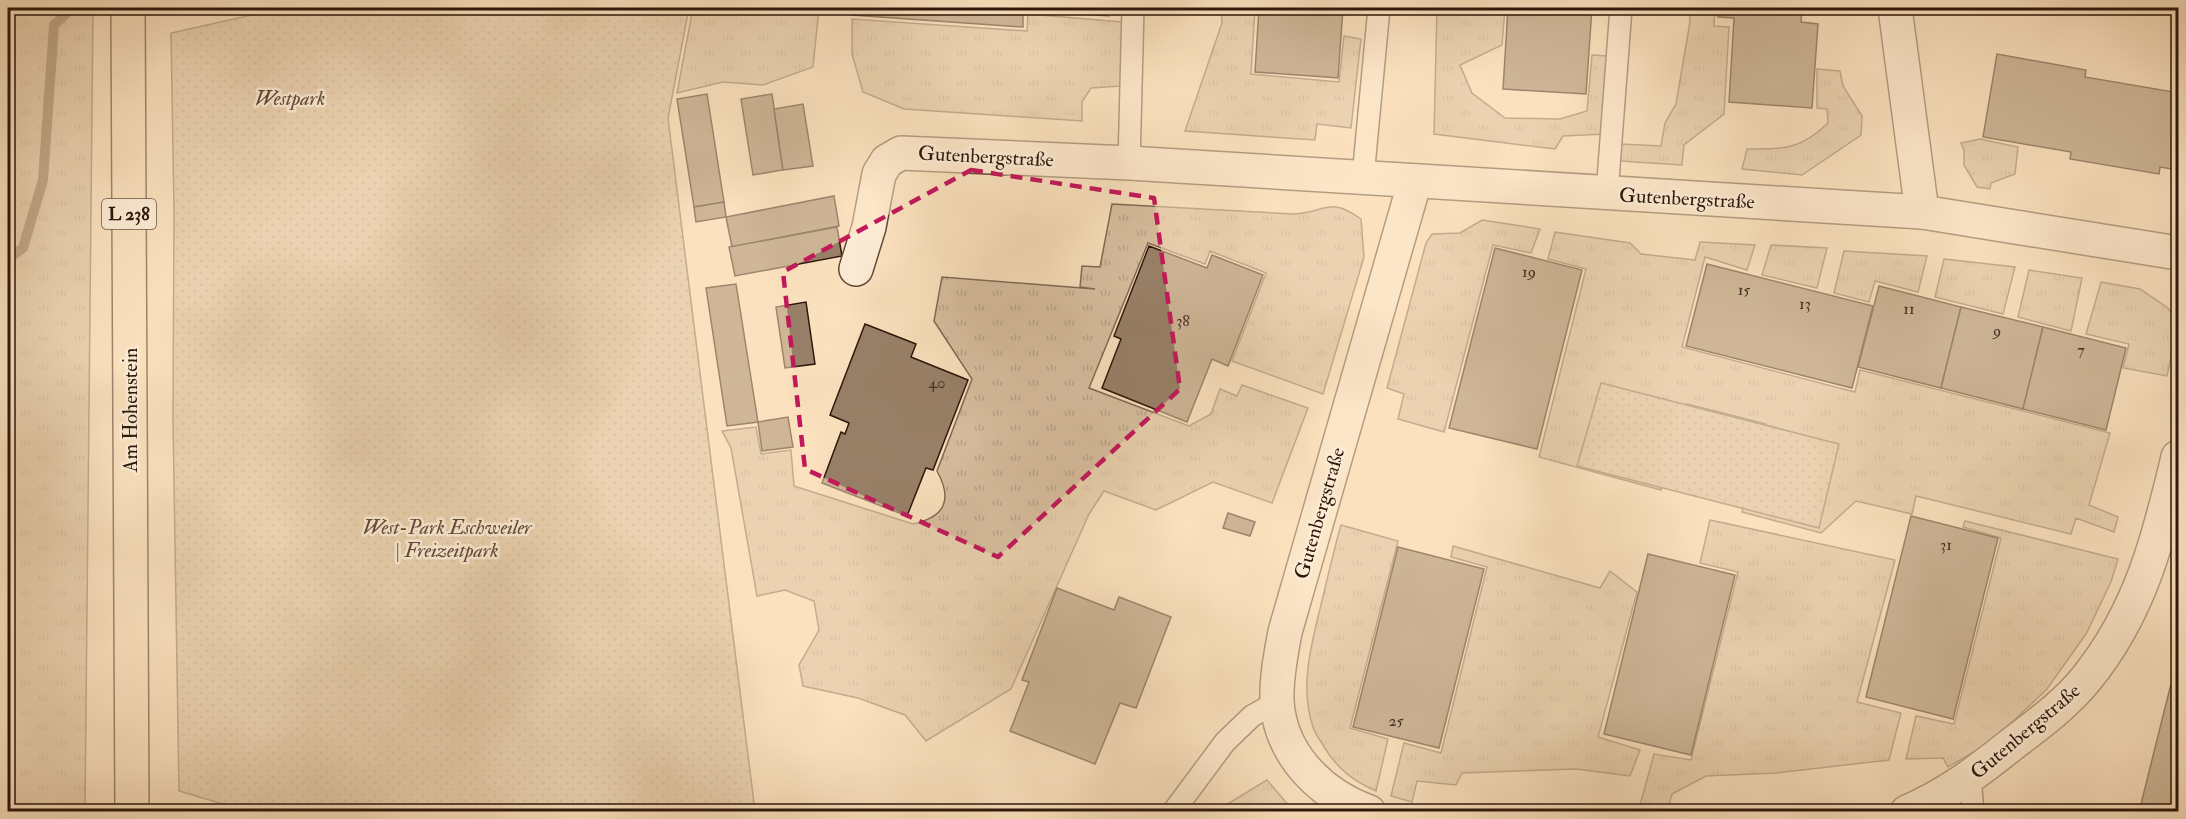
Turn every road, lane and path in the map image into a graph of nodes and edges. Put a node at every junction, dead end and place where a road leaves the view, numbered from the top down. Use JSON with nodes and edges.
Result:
{"nodes":[{"id":1,"x":128,"y":8,"type":"edge"},
{"id":2,"x":1133,"y":8,"type":"edge"},
{"id":3,"x":1379,"y":8,"type":"edge"},
{"id":4,"x":1621,"y":8,"type":"edge"},
{"id":5,"x":1895,"y":8,"type":"edge"},
{"id":6,"x":1129,"y":163,"type":"junction"},
{"id":7,"x":1363,"y":177,"type":"junction"},
{"id":8,"x":1415,"y":181,"type":"junction"},
{"id":9,"x":1607,"y":193,"type":"junction"},
{"id":10,"x":1922,"y":213,"type":"junction"},
{"id":11,"x":2178,"y":253,"type":"edge"},
{"id":12,"x":855,"y":269,"type":"dead end"},
{"id":13,"x":2178,"y":457,"type":"edge"},
{"id":14,"x":1277,"y":702,"type":"junction"},
{"id":15,"x":1970,"y":777,"type":"junction"},
{"id":16,"x":132,"y":812,"type":"edge"},
{"id":17,"x":1173,"y":812,"type":"edge"},
{"id":18,"x":1369,"y":812,"type":"edge"},
{"id":19,"x":1907,"y":812,"type":"edge"},
{"id":20,"x":1973,"y":812,"type":"edge"}],
"edges":[{"from":1,"to":16,"type":"main road","name":"Am Hohenstein","number":"L 238"},
{"from":2,"to":6,"type":"lane"},
{"from":3,"to":7,"type":"lane"},
{"from":4,"to":9,"type":"lane"},
{"from":5,"to":10,"type":"street"},
{"from":6,"to":7,"type":"street","name":"Gutenbergstraße"},
{"from":6,"to":12,"type":"street","name":"Gutenbergstraße"},
{"from":7,"to":8,"type":"street","name":"Gutenbergstraße"},
{"from":8,"to":9,"type":"street","name":"Gutenbergstraße"},
{"from":8,"to":14,"type":"street","name":"Gutenbergstraße"},
{"from":9,"to":10,"type":"street","name":"Gutenbergstraße"},
{"from":10,"to":11,"type":"street","name":"Gutenbergstraße"},
{"from":13,"to":15,"type":"street","name":"Gutenbergstraße"},
{"from":14,"to":17,"type":"lane"},
{"from":14,"to":18,"type":"street","name":"Gutenbergstraße"},
{"from":15,"to":19,"type":"street","name":"Gutenbergstraße"},
{"from":15,"to":20,"type":"lane"}]}
